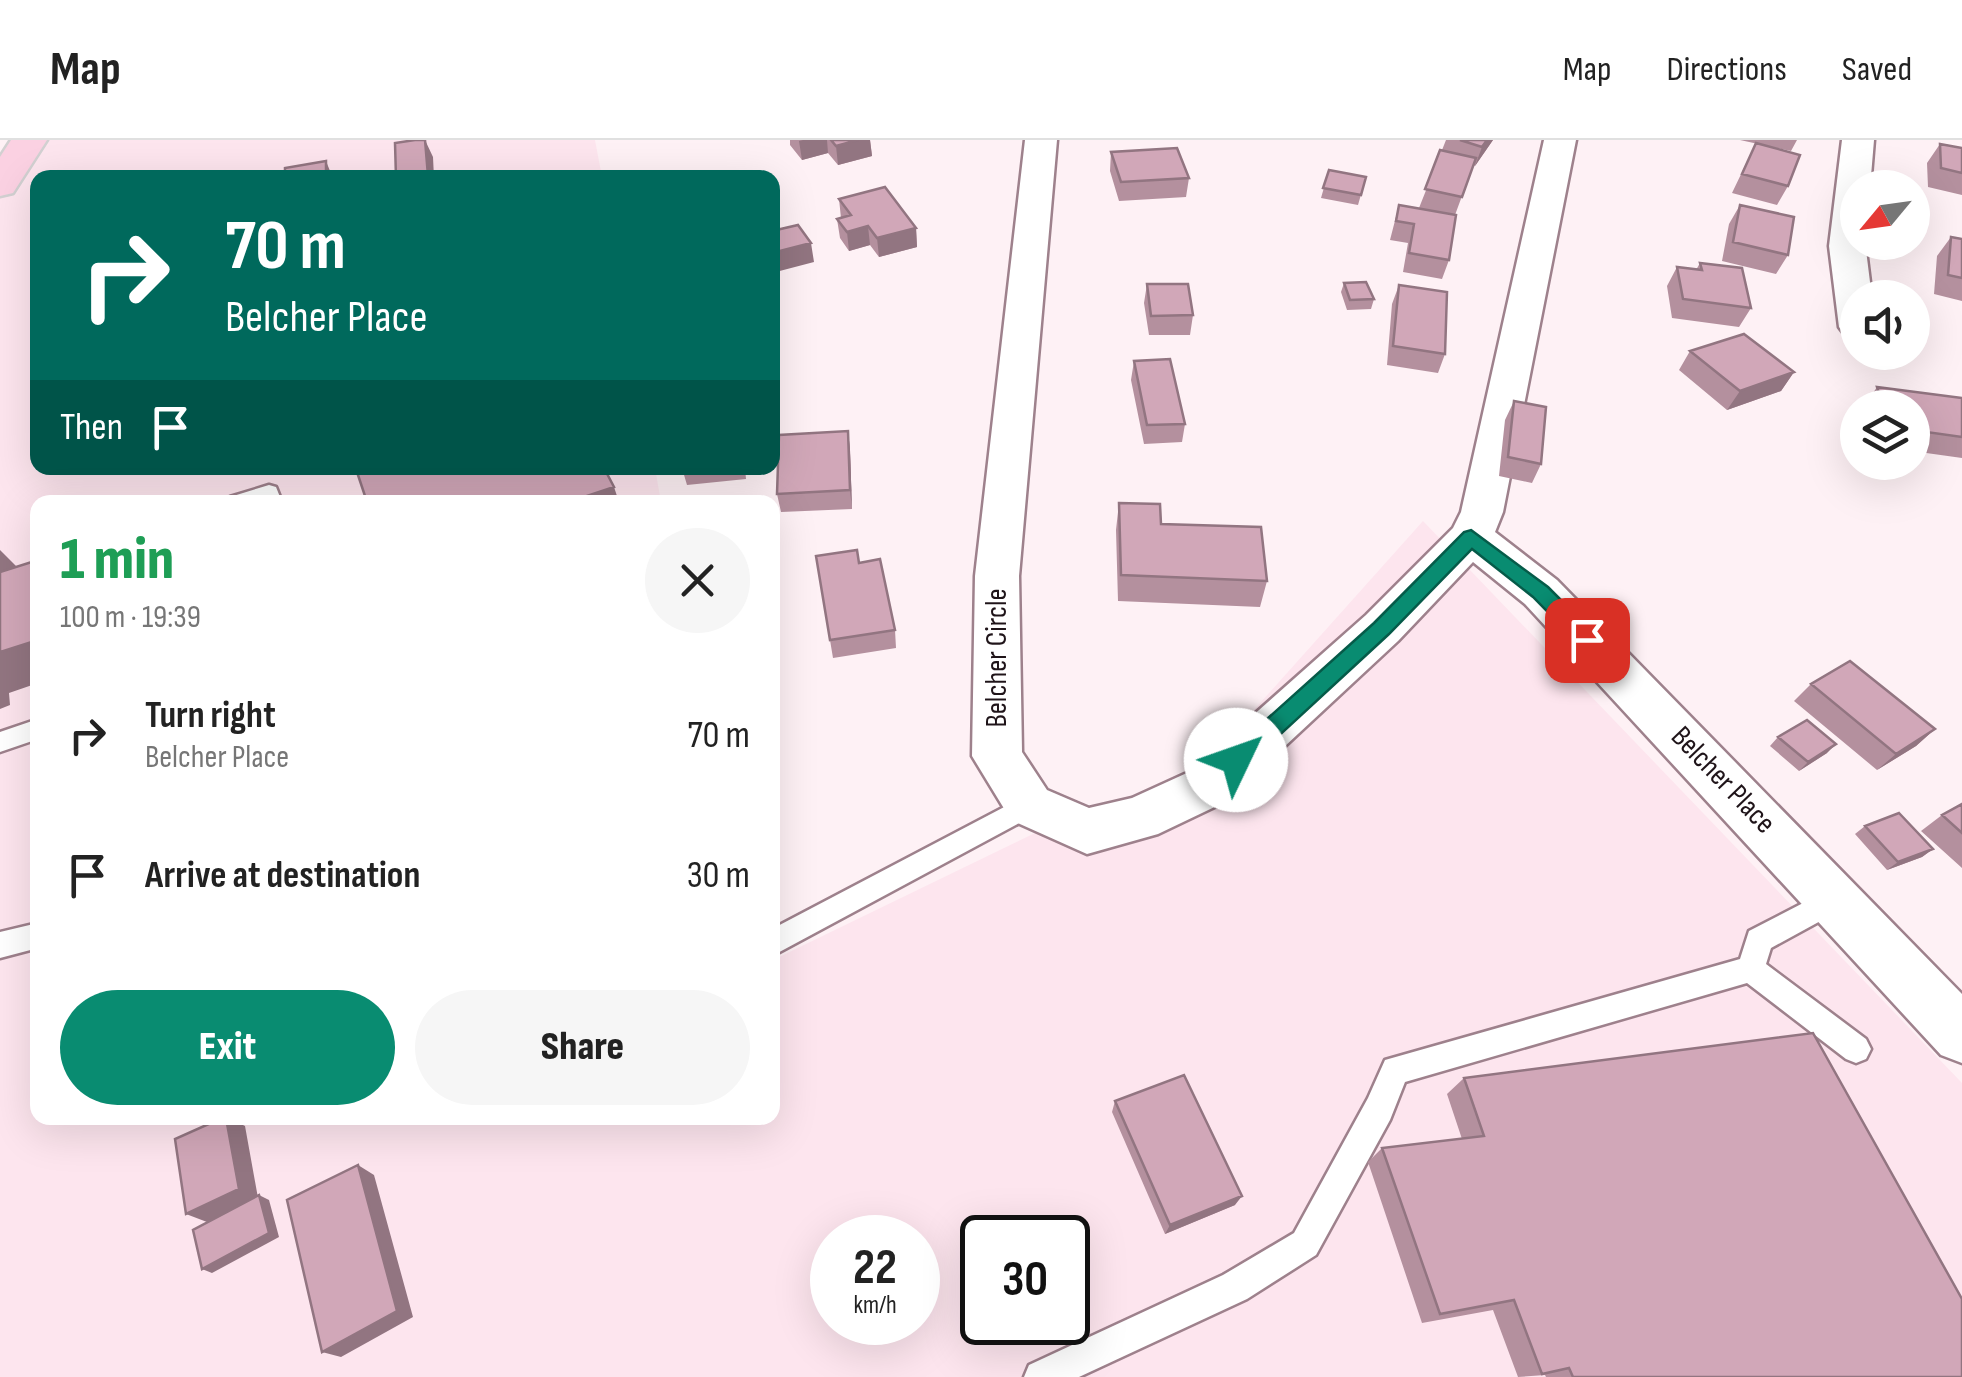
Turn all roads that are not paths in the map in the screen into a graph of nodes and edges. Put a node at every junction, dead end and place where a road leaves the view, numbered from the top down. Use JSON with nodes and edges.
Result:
{"nodes":[{"id":1,"x":30,"y":140,"type":"edge"},
{"id":2,"x":1041,"y":140,"type":"edge"},
{"id":3,"x":1560,"y":140,"type":"edge"},
{"id":4,"x":1858,"y":140,"type":"edge"},
{"id":5,"x":0,"y":185,"type":"edge"},
{"id":6,"x":1852,"y":280,"type":"edge"},
{"id":7,"x":1471,"y":537,"type":"junction"},
{"id":8,"x":30,"y":732,"type":"edge"},
{"id":9,"x":0,"y":742,"type":"edge"},
{"id":10,"x":1029,"y":805,"type":"junction"},
{"id":11,"x":1836,"y":898,"type":"junction"},
{"id":12,"x":30,"y":937,"type":"edge"},
{"id":13,"x":780,"y":939,"type":"edge"},
{"id":14,"x":0,"y":945,"type":"edge"},
{"id":15,"x":1751,"y":969,"type":"junction"},
{"id":16,"x":1962,"y":1036,"type":"edge"},
{"id":17,"x":1856,"y":1049,"type":"dead end"},
{"id":18,"x":1040,"y":1377,"type":"edge"}],
"edges":[{"from":1,"to":5,"type":"main road"},
{"from":2,"to":10,"type":"street","name":"Belcher Circle"},
{"from":3,"to":7,"type":"street"},
{"from":4,"to":6,"type":"street"},
{"from":7,"to":10,"type":"street"},
{"from":7,"to":11,"type":"street","name":"Belcher Place"},
{"from":8,"to":9,"type":"lane"},
{"from":10,"to":13,"type":"lane"},
{"from":11,"to":15,"type":"lane"},
{"from":11,"to":16,"type":"street","name":"Belcher Place"},
{"from":12,"to":14,"type":"lane"},
{"from":15,"to":17,"type":"lane"},
{"from":15,"to":18,"type":"lane"}]}
